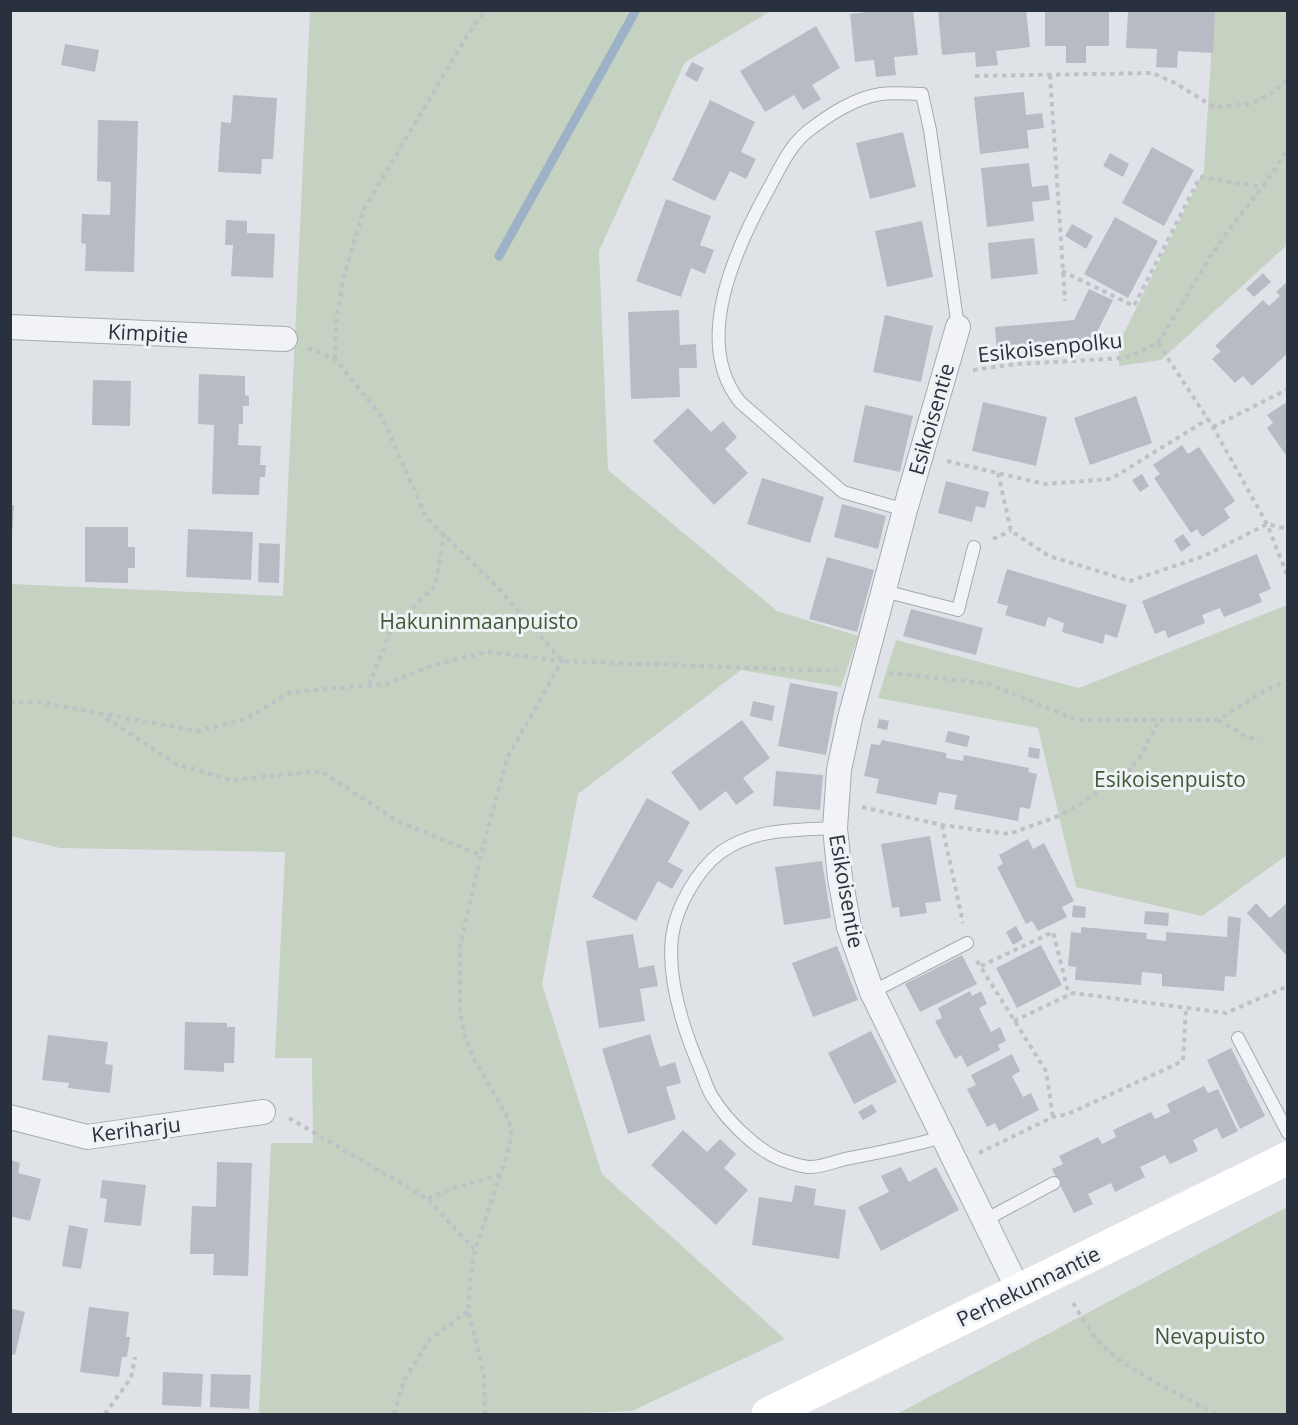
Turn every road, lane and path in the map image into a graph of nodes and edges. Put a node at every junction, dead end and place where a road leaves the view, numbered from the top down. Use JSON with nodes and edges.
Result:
{"nodes":[{"id":1,"x":485,"y":10,"type":"edge"},
{"id":2,"x":1050,"y":75,"type":"junction"},
{"id":3,"x":975,"y":76,"type":"dead end"},
{"id":4,"x":1287,"y":80,"type":"edge"},
{"id":5,"x":1287,"y":146,"type":"edge"},
{"id":6,"x":1263,"y":188,"type":"junction"},
{"id":7,"x":1062,"y":271,"type":"junction"},
{"id":8,"x":1065,"y":301,"type":"dead end"},
{"id":9,"x":10,"y":327,"type":"edge"},
{"id":10,"x":958,"y":327,"type":"joint"},
{"id":11,"x":285,"y":339,"type":"dead end"},
{"id":12,"x":1158,"y":343,"type":"junction"},
{"id":13,"x":943,"y":374,"type":"junction"},
{"id":14,"x":1287,"y":389,"type":"edge"},
{"id":15,"x":1208,"y":419,"type":"junction"},
{"id":16,"x":1213,"y":427,"type":"junction"},
{"id":17,"x":937,"y":459,"type":"dead end"},
{"id":18,"x":998,"y":473,"type":"junction"},
{"id":19,"x":905,"y":510,"type":"junction"},
{"id":20,"x":1268,"y":524,"type":"junction"},
{"id":21,"x":1287,"y":529,"type":"edge"},
{"id":22,"x":444,"y":534,"type":"junction"},
{"id":23,"x":974,"y":547,"type":"dead end"},
{"id":24,"x":1287,"y":577,"type":"edge"},
{"id":25,"x":884,"y":591,"type":"junction"},
{"id":26,"x":562,"y":661,"type":"junction"},
{"id":27,"x":863,"y":672,"type":"junction"},
{"id":28,"x":1287,"y":681,"type":"edge"},
{"id":29,"x":369,"y":685,"type":"junction"},
{"id":30,"x":10,"y":704,"type":"edge"},
{"id":31,"x":103,"y":716,"type":"junction"},
{"id":32,"x":1218,"y":720,"type":"junction"},
{"id":33,"x":1159,"y":721,"type":"junction"},
{"id":34,"x":1259,"y":740,"type":"dead end"},
{"id":35,"x":1129,"y":769,"type":"junction"},
{"id":36,"x":1137,"y":778,"type":"dead end"},
{"id":37,"x":852,"y":805,"type":"dead end"},
{"id":38,"x":942,"y":825,"type":"junction"},
{"id":39,"x":835,"y":828,"type":"junction"},
{"id":40,"x":481,"y":855,"type":"junction"},
{"id":41,"x":967,"y":943,"type":"junction"},
{"id":42,"x":981,"y":966,"type":"junction"},
{"id":43,"x":1287,"y":986,"type":"edge"},
{"id":44,"x":872,"y":992,"type":"junction"},
{"id":45,"x":1069,"y":995,"type":"junction"},
{"id":46,"x":1186,"y":1008,"type":"junction"},
{"id":47,"x":1014,"y":1022,"type":"junction"},
{"id":48,"x":1238,"y":1038,"type":"dead end"},
{"id":49,"x":262,"y":1112,"type":"joint"},
{"id":50,"x":10,"y":1117,"type":"edge"},
{"id":51,"x":1053,"y":1117,"type":"junction"},
{"id":52,"x":1287,"y":1133,"type":"edge"},
{"id":53,"x":943,"y":1137,"type":"junction"},
{"id":54,"x":972,"y":1156,"type":"dead end"},
{"id":55,"x":1287,"y":1158,"type":"edge"},
{"id":56,"x":500,"y":1175,"type":"junction"},
{"id":57,"x":1054,"y":1183,"type":"dead end"},
{"id":58,"x":428,"y":1199,"type":"junction"},
{"id":59,"x":985,"y":1220,"type":"junction"},
{"id":60,"x":475,"y":1250,"type":"junction"},
{"id":61,"x":1019,"y":1290,"type":"junction"},
{"id":62,"x":1073,"y":1303,"type":"dead end"},
{"id":63,"x":468,"y":1311,"type":"junction"},
{"id":64,"x":135,"y":1357,"type":"dead end"},
{"id":65,"x":105,"y":1414,"type":"edge"},
{"id":66,"x":394,"y":1414,"type":"edge"},
{"id":67,"x":485,"y":1414,"type":"edge"},
{"id":68,"x":768,"y":1414,"type":"edge"},
{"id":69,"x":1215,"y":1414,"type":"edge"}],
"edges":[{"from":1,"to":22,"type":"path"},
{"from":2,"to":3,"type":"path"},
{"from":2,"to":4,"type":"path"},
{"from":2,"to":7,"type":"path"},
{"from":5,"to":6,"type":"path"},
{"from":6,"to":7,"type":"path"},
{"from":6,"to":12,"type":"path"},
{"from":7,"to":8,"type":"path"},
{"from":9,"to":11,"type":"street","name":"Kimpitie"},
{"from":10,"to":13,"type":"street","name":"Esikoisentie"},
{"from":10,"to":19,"type":"lane"},
{"from":12,"to":13,"type":"path","name":"Esikoisenpolku"},
{"from":12,"to":15,"type":"path"},
{"from":13,"to":19,"type":"street","name":"Esikoisentie"},
{"from":14,"to":16,"type":"path"},
{"from":15,"to":16,"type":"path"},
{"from":15,"to":18,"type":"path"},
{"from":16,"to":20,"type":"path"},
{"from":17,"to":18,"type":"path"},
{"from":18,"to":20,"type":"path"},
{"from":19,"to":25,"type":"street","name":"Esikoisentie"},
{"from":20,"to":21,"type":"path"},
{"from":20,"to":24,"type":"path"},
{"from":22,"to":26,"type":"path"},
{"from":22,"to":29,"type":"path"},
{"from":23,"to":25,"type":"lane"},
{"from":25,"to":27,"type":"street","name":"Esikoisentie"},
{"from":26,"to":27,"type":"path"},
{"from":26,"to":29,"type":"path"},
{"from":26,"to":40,"type":"path"},
{"from":27,"to":33,"type":"path"},
{"from":27,"to":39,"type":"street","name":"Esikoisentie"},
{"from":28,"to":32,"type":"path"},
{"from":29,"to":31,"type":"path"},
{"from":30,"to":31,"type":"path"},
{"from":31,"to":40,"type":"path"},
{"from":32,"to":33,"type":"path"},
{"from":32,"to":34,"type":"path"},
{"from":33,"to":35,"type":"path"},
{"from":35,"to":36,"type":"path"},
{"from":35,"to":38,"type":"path"},
{"from":37,"to":38,"type":"path"},
{"from":38,"to":41,"type":"path"},
{"from":39,"to":44,"type":"street","name":"Esikoisentie"},
{"from":39,"to":53,"type":"lane"},
{"from":40,"to":56,"type":"path"},
{"from":41,"to":42,"type":"path"},
{"from":41,"to":44,"type":"lane"},
{"from":42,"to":45,"type":"path"},
{"from":42,"to":47,"type":"path"},
{"from":43,"to":46,"type":"path"},
{"from":44,"to":53,"type":"street","name":"Esikoisentie"},
{"from":45,"to":46,"type":"path"},
{"from":45,"to":47,"type":"path"},
{"from":46,"to":51,"type":"path"},
{"from":47,"to":51,"type":"path"},
{"from":48,"to":52,"type":"lane"},
{"from":49,"to":50,"type":"street","name":"Keriharju"},
{"from":49,"to":58,"type":"path"},
{"from":51,"to":54,"type":"path"},
{"from":53,"to":59,"type":"street","name":"Esikoisentie"},
{"from":55,"to":61,"type":"street","name":"Perhekunnantie"},
{"from":56,"to":58,"type":"path"},
{"from":56,"to":60,"type":"path"},
{"from":57,"to":59,"type":"lane"},
{"from":58,"to":60,"type":"path"},
{"from":59,"to":61,"type":"street","name":"Esikoisentie"},
{"from":60,"to":63,"type":"path"},
{"from":61,"to":68,"type":"street","name":"Perhekunnantie"},
{"from":62,"to":69,"type":"path"},
{"from":63,"to":66,"type":"path"},
{"from":63,"to":67,"type":"path"},
{"from":64,"to":65,"type":"path"}]}
